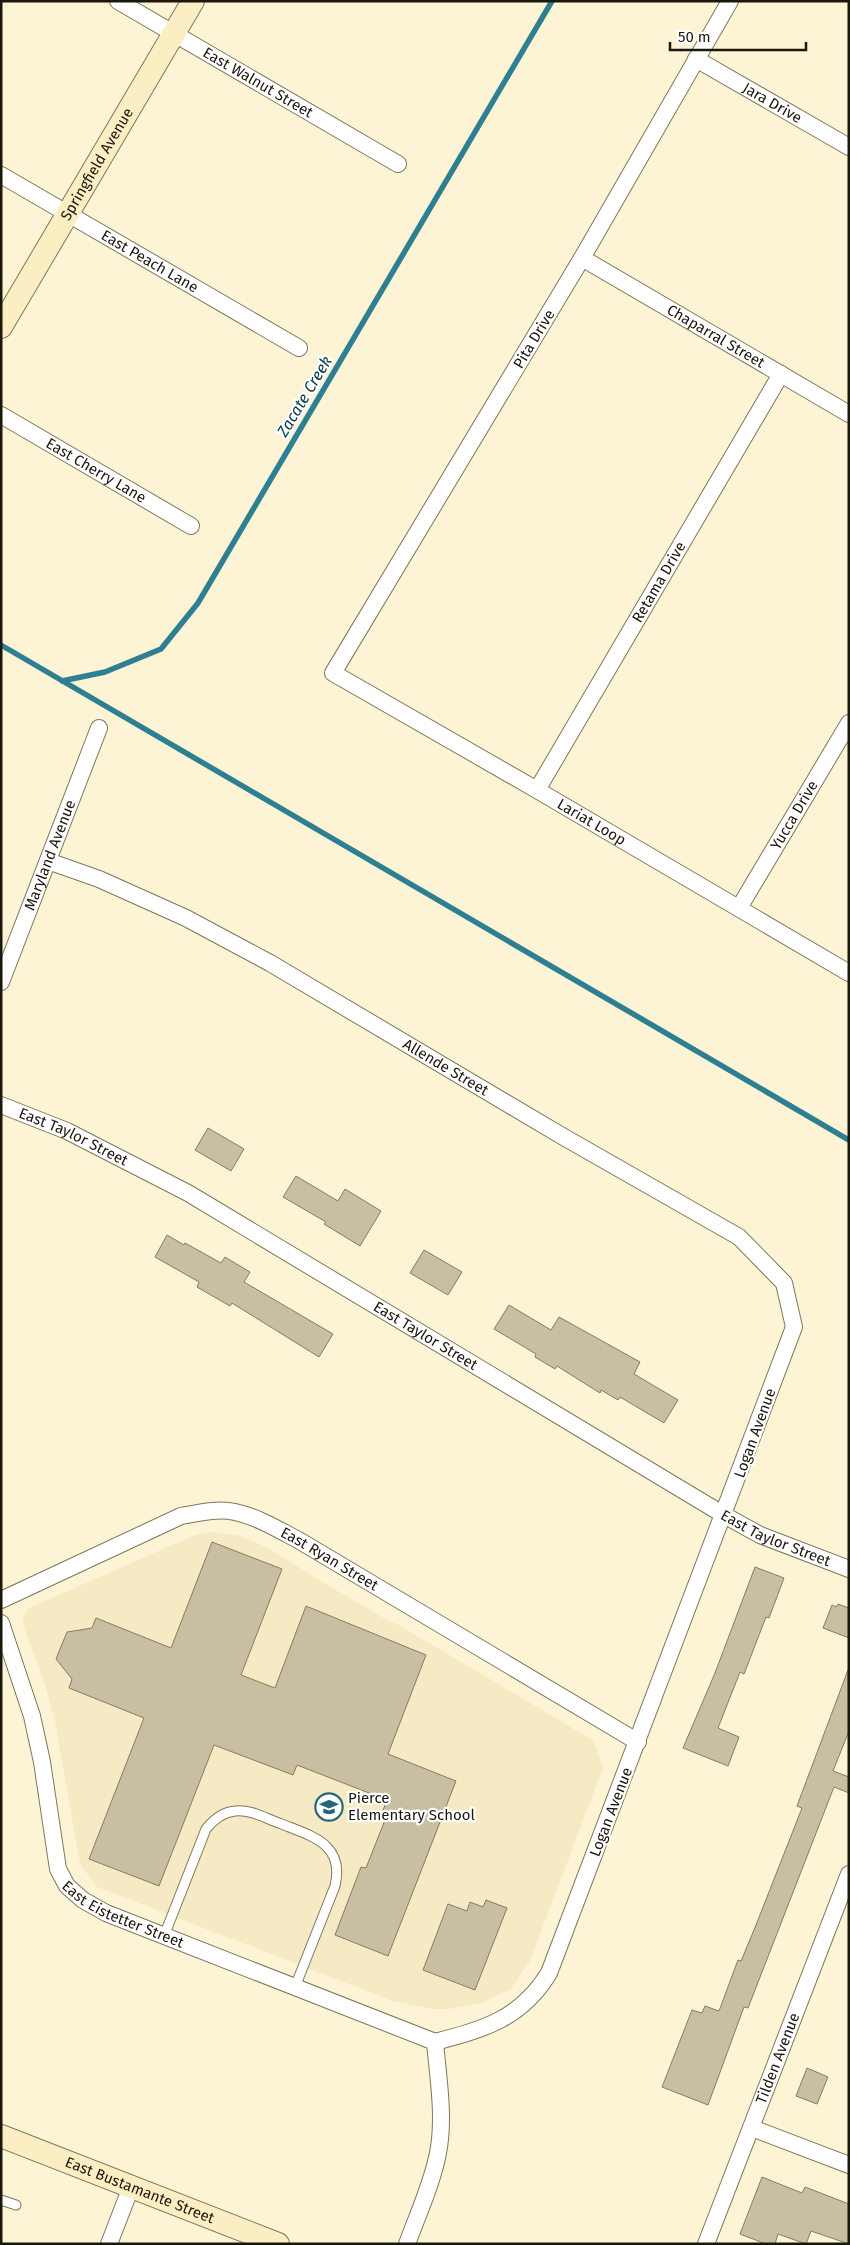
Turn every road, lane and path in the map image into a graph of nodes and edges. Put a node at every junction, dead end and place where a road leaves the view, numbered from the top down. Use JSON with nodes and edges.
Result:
{"nodes":[{"id":1,"x":118,"y":1,"type":"edge"},
{"id":2,"x":193,"y":1,"type":"edge"},
{"id":3,"x":730,"y":1,"type":"edge"},
{"id":4,"x":174,"y":34,"type":"junction"},
{"id":5,"x":696,"y":59,"type":"junction"},
{"id":6,"x":849,"y":146,"type":"edge"},
{"id":7,"x":398,"y":164,"type":"dead end"},
{"id":8,"x":1,"y":175,"type":"edge"},
{"id":9,"x":68,"y":214,"type":"junction"},
{"id":10,"x":582,"y":258,"type":"junction"},
{"id":11,"x":1,"y":327,"type":"edge"},
{"id":12,"x":299,"y":348,"type":"dead end"},
{"id":13,"x":781,"y":374,"type":"junction"},
{"id":14,"x":849,"y":414,"type":"edge"},
{"id":15,"x":1,"y":415,"type":"edge"},
{"id":16,"x":191,"y":526,"type":"dead end"},
{"id":17,"x":333,"y":673,"type":"joint"},
{"id":18,"x":849,"y":723,"type":"edge"},
{"id":19,"x":99,"y":728,"type":"dead end"},
{"id":20,"x":537,"y":790,"type":"junction"},
{"id":21,"x":48,"y":861,"type":"junction"},
{"id":22,"x":740,"y":908,"type":"junction"},
{"id":23,"x":7,"y":948,"type":"edge"},
{"id":24,"x":849,"y":973,"type":"edge"},
{"id":25,"x":1,"y":982,"type":"edge"},
{"id":26,"x":1,"y":1105,"type":"edge"},
{"id":27,"x":794,"y":1327,"type":"joint"},
{"id":28,"x":724,"y":1515,"type":"junction"},
{"id":29,"x":849,"y":1569,"type":"edge"},
{"id":30,"x":1,"y":1600,"type":"edge"},
{"id":31,"x":1,"y":1623,"type":"edge"},
{"id":32,"x":638,"y":1742,"type":"junction"},
{"id":33,"x":849,"y":1874,"type":"edge"},
{"id":34,"x":164,"y":1936,"type":"junction"},
{"id":35,"x":295,"y":1988,"type":"junction"},
{"id":36,"x":434,"y":2042,"type":"junction"},
{"id":37,"x":752,"y":2128,"type":"junction"},
{"id":38,"x":1,"y":2136,"type":"edge"},
{"id":39,"x":849,"y":2165,"type":"edge"},
{"id":40,"x":131,"y":2187,"type":"junction"},
{"id":41,"x":1,"y":2200,"type":"edge"},
{"id":42,"x":16,"y":2205,"type":"dead end"},
{"id":43,"x":109,"y":2244,"type":"edge"},
{"id":44,"x":278,"y":2244,"type":"edge"},
{"id":45,"x":408,"y":2244,"type":"edge"},
{"id":46,"x":706,"y":2244,"type":"edge"}],
"edges":[{"from":1,"to":4,"type":"street","name":"East Walnut Street"},
{"from":2,"to":4,"type":"main road","name":"Springfield Avenue"},
{"from":3,"to":5,"type":"street","name":"Pita Drive"},
{"from":4,"to":7,"type":"street","name":"East Walnut Street"},
{"from":4,"to":9,"type":"main road","name":"Springfield Avenue"},
{"from":5,"to":6,"type":"street","name":"Jara Drive"},
{"from":5,"to":10,"type":"street","name":"Pita Drive"},
{"from":8,"to":9,"type":"street","name":"East Peach Lane"},
{"from":9,"to":11,"type":"main road","name":"Springfield Avenue"},
{"from":9,"to":12,"type":"street","name":"East Peach Lane"},
{"from":10,"to":13,"type":"street","name":"Chaparral Street"},
{"from":10,"to":17,"type":"street","name":"Pita Drive"},
{"from":13,"to":14,"type":"street","name":"Chaparral Street"},
{"from":13,"to":20,"type":"street","name":"Retama Drive"},
{"from":15,"to":16,"type":"street","name":"East Cherry Lane"},
{"from":17,"to":20,"type":"street","name":"Lariat Loop"},
{"from":18,"to":22,"type":"street","name":"Yucca Drive"},
{"from":19,"to":21,"type":"street","name":"Maryland Avenue"},
{"from":20,"to":22,"type":"street","name":"Lariat Loop"},
{"from":21,"to":23,"type":"street","name":"Maryland Avenue"},
{"from":21,"to":27,"type":"street","name":"Allende Street"},
{"from":22,"to":24,"type":"street","name":"Lariat Loop"},
{"from":23,"to":25,"type":"street","name":"Maryland Avenue"},
{"from":26,"to":28,"type":"street","name":"East Taylor Street"},
{"from":27,"to":28,"type":"street","name":"Logan Avenue"},
{"from":28,"to":29,"type":"street","name":"East Taylor Street"},
{"from":28,"to":32,"type":"street","name":"Logan Avenue"},
{"from":30,"to":32,"type":"street","name":"East Ryan Street"},
{"from":31,"to":34,"type":"street","name":"East Eistetter Street"},
{"from":32,"to":36,"type":"street","name":"Logan Avenue"},
{"from":33,"to":37,"type":"street","name":"Tilden Avenue"},
{"from":34,"to":35,"type":"street","name":"East Eistetter Street"},
{"from":34,"to":35,"type":"lane"},
{"from":35,"to":36,"type":"street","name":"East Eistetter Street"},
{"from":36,"to":45,"type":"street"},
{"from":37,"to":39,"type":"street"},
{"from":37,"to":46,"type":"street","name":"Tilden Avenue"},
{"from":38,"to":40,"type":"main road","name":"East Bustamante Street"},
{"from":40,"to":43,"type":"street"},
{"from":40,"to":44,"type":"main road","name":"East Bustamante Street"},
{"from":41,"to":42,"type":"lane"}]}
